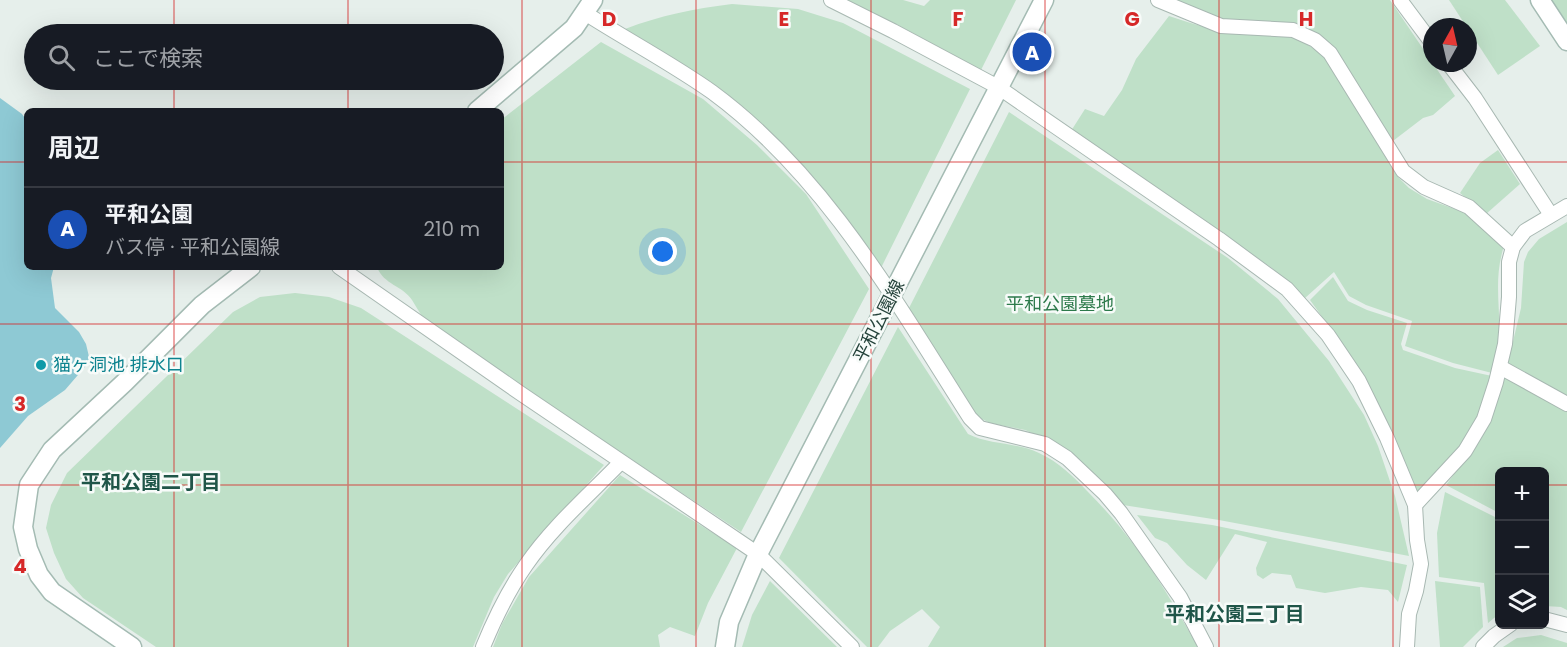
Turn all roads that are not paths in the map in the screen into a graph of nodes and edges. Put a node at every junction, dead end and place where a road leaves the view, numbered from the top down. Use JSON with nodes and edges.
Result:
{"nodes":[{"id":1,"x":831,"y":0,"type":"edge"},
{"id":2,"x":1044,"y":0,"type":"edge"},
{"id":3,"x":1158,"y":0,"type":"edge"},
{"id":4,"x":1400,"y":0,"type":"edge"},
{"id":5,"x":1540,"y":0,"type":"edge"},
{"id":6,"x":589,"y":6,"type":"edge"},
{"id":7,"x":1423,"y":31,"type":"edge"},
{"id":8,"x":1567,"y":40,"type":"edge"},
{"id":9,"x":1455,"y":72,"type":"edge"},
{"id":10,"x":998,"y":87,"type":"junction"},
{"id":11,"x":504,"y":88,"type":"edge"},
{"id":12,"x":502,"y":90,"type":"edge"},
{"id":13,"x":481,"y":108,"type":"edge"},
{"id":14,"x":1567,"y":206,"type":"edge"},
{"id":15,"x":1551,"y":215,"type":"junction"},
{"id":16,"x":1513,"y":247,"type":"junction"},
{"id":17,"x":247,"y":270,"type":"edge"},
{"id":18,"x":343,"y":270,"type":"edge"},
{"id":19,"x":892,"y":296,"type":"junction"},
{"id":20,"x":1500,"y":367,"type":"junction"},
{"id":21,"x":1567,"y":404,"type":"edge"},
{"id":22,"x":621,"y":462,"type":"junction"},
{"id":23,"x":1415,"y":505,"type":"junction"},
{"id":24,"x":758,"y":554,"type":"junction"},
{"id":25,"x":1549,"y":621,"type":"edge"},
{"id":26,"x":1567,"y":625,"type":"edge"},
{"id":27,"x":1504,"y":629,"type":"edge"},
{"id":28,"x":132,"y":647,"type":"edge"},
{"id":29,"x":483,"y":647,"type":"edge"},
{"id":30,"x":725,"y":647,"type":"edge"},
{"id":31,"x":852,"y":647,"type":"edge"},
{"id":32,"x":1206,"y":647,"type":"edge"},
{"id":33,"x":1407,"y":647,"type":"edge"},
{"id":34,"x":1483,"y":647,"type":"edge"}],
"edges":[{"from":1,"to":10,"type":"street"},
{"from":2,"to":10,"type":"street","name":"平和公園線"},
{"from":3,"to":16,"type":"street"},
{"from":4,"to":7,"type":"street"},
{"from":5,"to":8,"type":"street"},
{"from":6,"to":11,"type":"street"},
{"from":6,"to":19,"type":"street"},
{"from":9,"to":15,"type":"street"},
{"from":10,"to":19,"type":"street","name":"平和公園線"},
{"from":10,"to":23,"type":"street"},
{"from":12,"to":13,"type":"street"},
{"from":14,"to":15,"type":"street"},
{"from":15,"to":16,"type":"street"},
{"from":16,"to":20,"type":"street"},
{"from":17,"to":28,"type":"street"},
{"from":18,"to":22,"type":"street"},
{"from":19,"to":24,"type":"street","name":"平和公園線"},
{"from":19,"to":32,"type":"street"},
{"from":20,"to":21,"type":"street"},
{"from":20,"to":23,"type":"street"},
{"from":22,"to":24,"type":"street"},
{"from":22,"to":29,"type":"street"},
{"from":23,"to":33,"type":"street"},
{"from":24,"to":30,"type":"street","name":"平和公園線"},
{"from":24,"to":31,"type":"street"},
{"from":25,"to":26,"type":"street"},
{"from":27,"to":34,"type":"street"}]}
